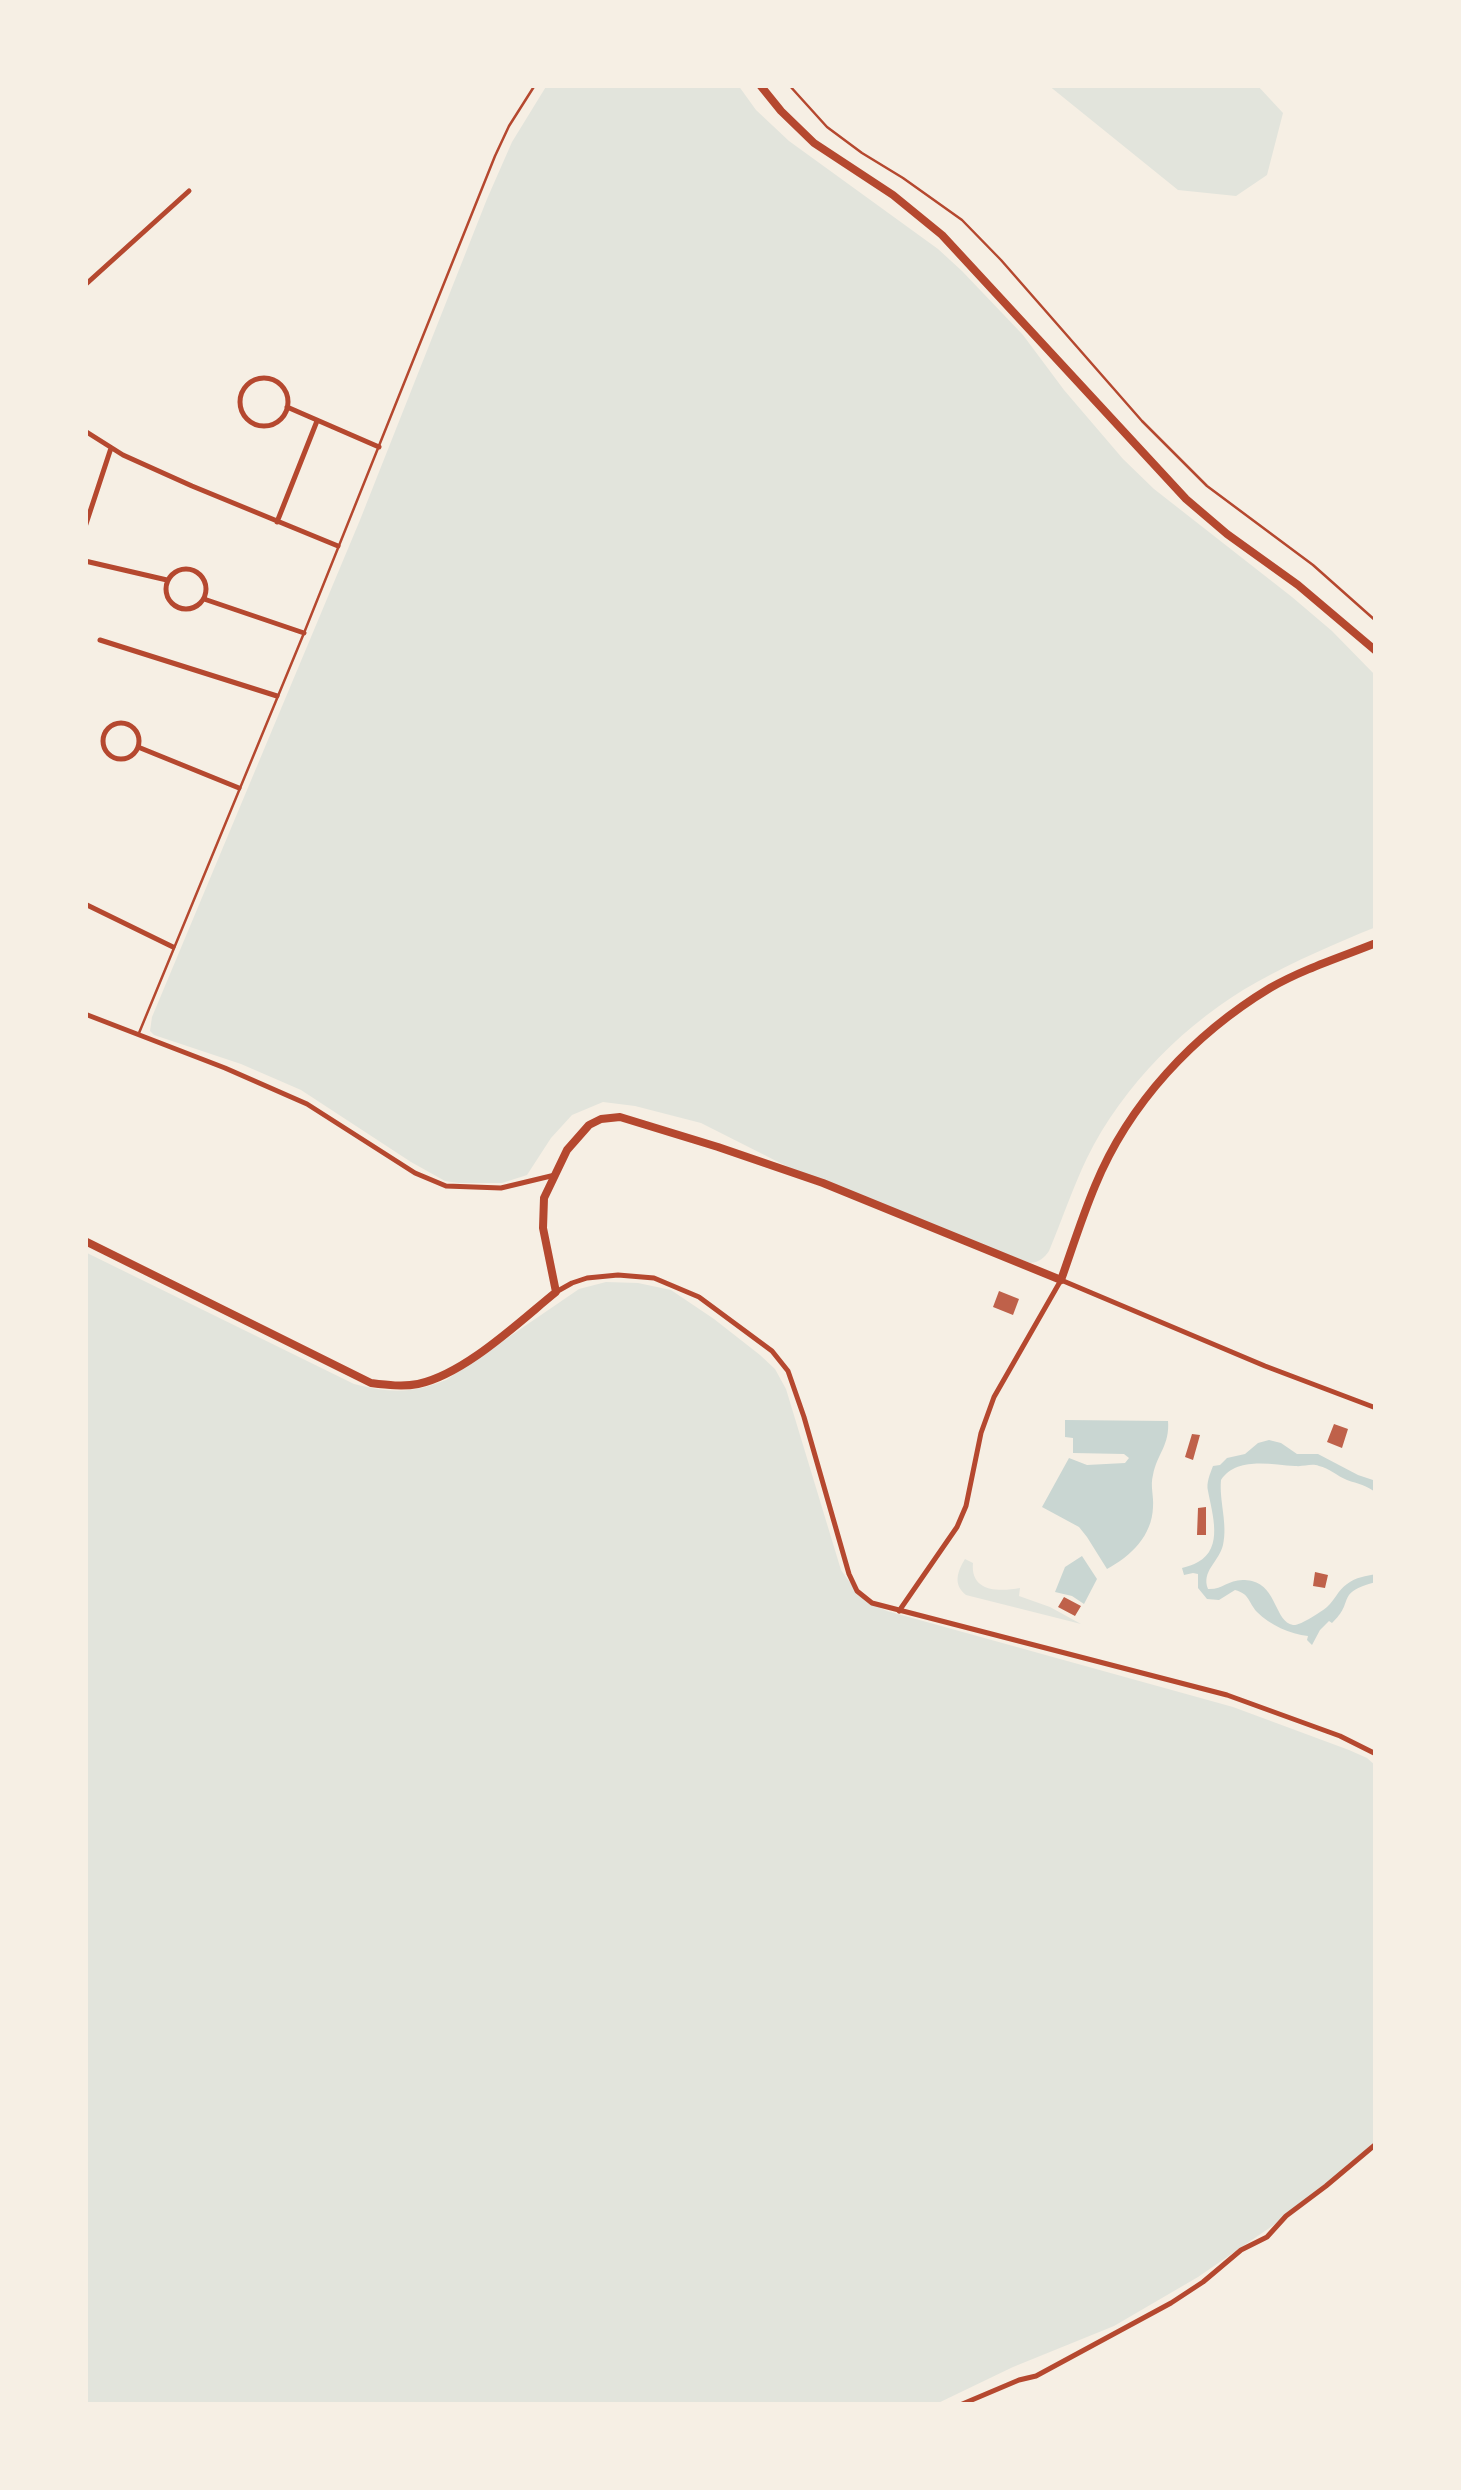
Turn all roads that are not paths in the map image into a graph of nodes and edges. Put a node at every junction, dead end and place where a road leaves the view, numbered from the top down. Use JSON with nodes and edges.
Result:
{"nodes":[{"id":1,"x":535,"y":85,"type":"edge"},
{"id":2,"x":760,"y":85,"type":"edge"},
{"id":3,"x":190,"y":190,"type":"dead end"},
{"id":4,"x":85,"y":285,"type":"edge"},
{"id":5,"x":287,"y":407,"type":"junction"},
{"id":6,"x":317,"y":421,"type":"junction"},
{"id":7,"x":85,"y":430,"type":"edge"},
{"id":8,"x":379,"y":447,"type":"junction"},
{"id":9,"x":111,"y":448,"type":"junction"},
{"id":10,"x":277,"y":522,"type":"junction"},
{"id":11,"x":85,"y":527,"type":"edge"},
{"id":12,"x":338,"y":546,"type":"junction"},
{"id":13,"x":85,"y":561,"type":"edge"},
{"id":14,"x":167,"y":580,"type":"junction"},
{"id":15,"x":204,"y":598,"type":"junction"},
{"id":16,"x":304,"y":633,"type":"junction"},
{"id":17,"x":100,"y":640,"type":"dead end"},
{"id":18,"x":1376,"y":651,"type":"edge"},
{"id":19,"x":277,"y":696,"type":"junction"},
{"id":20,"x":138,"y":746,"type":"junction"},
{"id":21,"x":239,"y":788,"type":"junction"},
{"id":22,"x":85,"y":904,"type":"edge"},
{"id":23,"x":1376,"y":943,"type":"edge"},
{"id":24,"x":173,"y":947,"type":"junction"},
{"id":25,"x":85,"y":1014,"type":"edge"},
{"id":26,"x":138,"y":1035,"type":"junction"},
{"id":27,"x":555,"y":1176,"type":"junction"},
{"id":28,"x":85,"y":1241,"type":"edge"},
{"id":29,"x":1061,"y":1280,"type":"junction"},
{"id":30,"x":556,"y":1292,"type":"junction"},
{"id":31,"x":1376,"y":1408,"type":"edge"},
{"id":32,"x":899,"y":1611,"type":"junction"},
{"id":33,"x":1376,"y":1754,"type":"edge"},
{"id":34,"x":1376,"y":2144,"type":"edge"},
{"id":35,"x":960,"y":2405,"type":"edge"}],
"edges":[{"from":1,"to":8,"type":"lane"},
{"from":2,"to":18,"type":"main road"},
{"from":3,"to":4,"type":"street"},
{"from":5,"to":5,"type":"street"},
{"from":5,"to":6,"type":"street"},
{"from":6,"to":8,"type":"street"},
{"from":6,"to":10,"type":"street"},
{"from":7,"to":9,"type":"street"},
{"from":8,"to":12,"type":"lane"},
{"from":9,"to":10,"type":"street"},
{"from":9,"to":11,"type":"street"},
{"from":10,"to":12,"type":"street"},
{"from":12,"to":16,"type":"lane"},
{"from":13,"to":14,"type":"street"},
{"from":14,"to":15,"type":"street"},
{"from":14,"to":15,"type":"street"},
{"from":15,"to":16,"type":"street"},
{"from":16,"to":19,"type":"lane"},
{"from":17,"to":19,"type":"street"},
{"from":19,"to":21,"type":"lane"},
{"from":20,"to":20,"type":"street"},
{"from":20,"to":21,"type":"street"},
{"from":21,"to":24,"type":"lane"},
{"from":22,"to":24,"type":"street"},
{"from":23,"to":29,"type":"main road"},
{"from":24,"to":26,"type":"lane"},
{"from":25,"to":26,"type":"street"},
{"from":26,"to":27,"type":"street"},
{"from":27,"to":29,"type":"main road"},
{"from":27,"to":30,"type":"main road"},
{"from":28,"to":30,"type":"main road"},
{"from":29,"to":31,"type":"street"},
{"from":29,"to":32,"type":"street"},
{"from":30,"to":32,"type":"street"},
{"from":32,"to":33,"type":"street"},
{"from":34,"to":35,"type":"street"}]}
